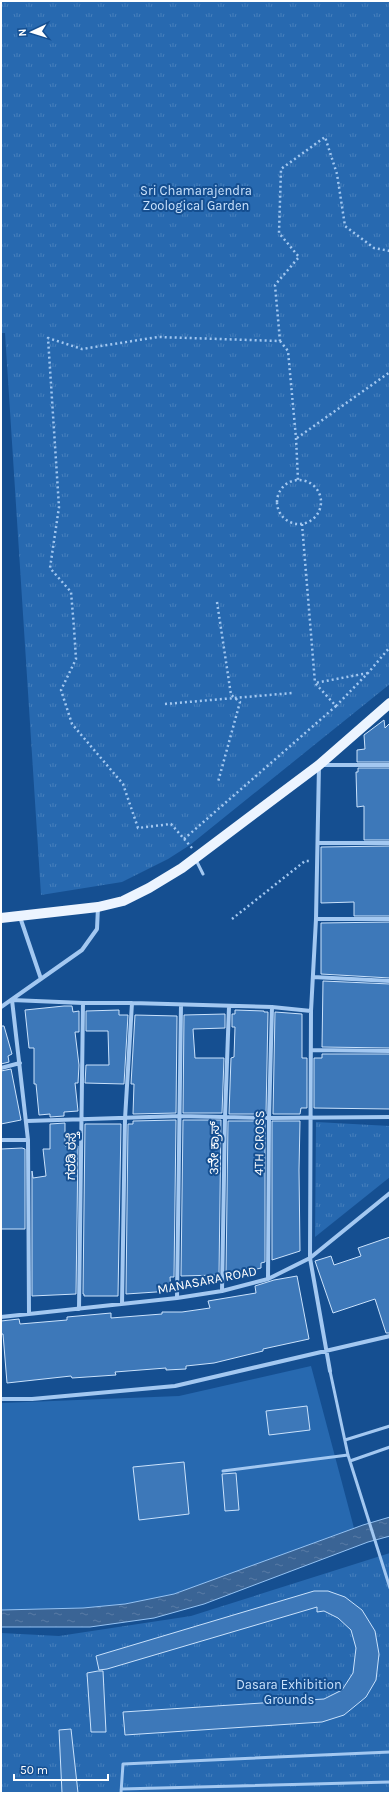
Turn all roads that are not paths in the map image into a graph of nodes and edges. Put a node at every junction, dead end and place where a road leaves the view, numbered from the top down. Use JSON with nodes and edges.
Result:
{"nodes":[{"id":1,"x":390,"y":703,"type":"edge"},
{"id":2,"x":319,"y":765,"type":"junction"},
{"id":3,"x":390,"y":765,"type":"edge"},
{"id":4,"x":318,"y":843,"type":"junction"},
{"id":5,"x":390,"y":844,"type":"edge"},
{"id":6,"x":197,"y":857,"type":"junction"},
{"id":7,"x":203,"y":874,"type":"dead end"},
{"id":8,"x":98,"y":907,"type":"junction"},
{"id":9,"x":20,"y":917,"type":"junction"},
{"id":10,"x":1,"y":918,"type":"edge"},
{"id":11,"x":316,"y":919,"type":"junction"},
{"id":12,"x":390,"y":919,"type":"edge"},
{"id":13,"x":313,"y":977,"type":"junction"},
{"id":14,"x":41,"y":979,"type":"junction"},
{"id":15,"x":390,"y":981,"type":"edge"},
{"id":16,"x":12,"y":1000,"type":"junction"},
{"id":17,"x":132,"y":1003,"type":"junction"},
{"id":18,"x":83,"y":1004,"type":"junction"},
{"id":19,"x":181,"y":1005,"type":"junction"},
{"id":20,"x":1,"y":1007,"type":"edge"},
{"id":21,"x":229,"y":1007,"type":"junction"},
{"id":22,"x":272,"y":1007,"type":"junction"},
{"id":23,"x":311,"y":1011,"type":"junction"},
{"id":24,"x":312,"y":1050,"type":"junction"},
{"id":25,"x":390,"y":1051,"type":"edge"},
{"id":26,"x":20,"y":1063,"type":"junction"},
{"id":27,"x":1,"y":1068,"type":"edge"},
{"id":28,"x":180,"y":1116,"type":"junction"},
{"id":29,"x":225,"y":1117,"type":"junction"},
{"id":30,"x":269,"y":1118,"type":"junction"},
{"id":31,"x":310,"y":1118,"type":"junction"},
{"id":32,"x":390,"y":1118,"type":"edge"},
{"id":33,"x":81,"y":1119,"type":"junction"},
{"id":34,"x":125,"y":1119,"type":"junction"},
{"id":35,"x":27,"y":1121,"type":"junction"},
{"id":36,"x":1,"y":1140,"type":"edge"},
{"id":37,"x":28,"y":1140,"type":"junction"},
{"id":38,"x":390,"y":1193,"type":"edge"},
{"id":39,"x":310,"y":1258,"type":"junction"},
{"id":40,"x":268,"y":1279,"type":"junction"},
{"id":41,"x":222,"y":1291,"type":"junction"},
{"id":42,"x":177,"y":1298,"type":"junction"},
{"id":43,"x":122,"y":1304,"type":"junction"},
{"id":44,"x":79,"y":1309,"type":"junction"},
{"id":45,"x":29,"y":1314,"type":"junction"},
{"id":46,"x":1,"y":1316,"type":"edge"},
{"id":47,"x":390,"y":1336,"type":"edge"},
{"id":48,"x":326,"y":1352,"type":"junction"},
{"id":49,"x":330,"y":1371,"type":"joint"},
{"id":50,"x":1,"y":1399,"type":"edge"},
{"id":51,"x":390,"y":1426,"type":"edge"},
{"id":52,"x":345,"y":1440,"type":"junction"},
{"id":53,"x":390,"y":1447,"type":"edge"},
{"id":54,"x":348,"y":1455,"type":"junction"},
{"id":55,"x":350,"y":1461,"type":"junction"},
{"id":56,"x":224,"y":1471,"type":"dead end"},
{"id":57,"x":390,"y":1588,"type":"edge"},
{"id":58,"x":390,"y":1752,"type":"edge"},
{"id":59,"x":390,"y":1782,"type":"edge"},
{"id":60,"x":121,"y":1789,"type":"junction"},
{"id":61,"x":121,"y":1793,"type":"edge"}],
"edges":[{"from":1,"to":2,"type":"main road"},
{"from":2,"to":3,"type":"street"},
{"from":2,"to":4,"type":"street"},
{"from":2,"to":6,"type":"main road"},
{"from":4,"to":5,"type":"street"},
{"from":4,"to":11,"type":"street"},
{"from":6,"to":7,"type":"lane"},
{"from":6,"to":8,"type":"main road"},
{"from":8,"to":9,"type":"main road"},
{"from":8,"to":14,"type":"street"},
{"from":9,"to":10,"type":"main road"},
{"from":9,"to":14,"type":"street"},
{"from":11,"to":12,"type":"street"},
{"from":11,"to":13,"type":"street"},
{"from":13,"to":15,"type":"street"},
{"from":13,"to":23,"type":"street"},
{"from":14,"to":16,"type":"street"},
{"from":16,"to":18,"type":"street"},
{"from":16,"to":20,"type":"street"},
{"from":16,"to":26,"type":"street"},
{"from":17,"to":18,"type":"street"},
{"from":17,"to":19,"type":"street"},
{"from":17,"to":34,"type":"street"},
{"from":18,"to":33,"type":"street","name":"ಗರಡಿ ರಸ್ತೆ"},
{"from":19,"to":21,"type":"street"},
{"from":19,"to":28,"type":"street"},
{"from":21,"to":22,"type":"street"},
{"from":21,"to":29,"type":"street","name":"3ನೆೇ ಕ್ರಾಸ್"},
{"from":22,"to":23,"type":"street"},
{"from":22,"to":30,"type":"street","name":"4TH CROSS"},
{"from":23,"to":24,"type":"street"},
{"from":24,"to":25,"type":"street"},
{"from":24,"to":31,"type":"street"},
{"from":26,"to":27,"type":"street"},
{"from":26,"to":35,"type":"street"},
{"from":28,"to":29,"type":"street"},
{"from":28,"to":34,"type":"street"},
{"from":28,"to":42,"type":"street"},
{"from":29,"to":30,"type":"street"},
{"from":29,"to":41,"type":"street","name":"3ನೆೇ ಕ್ರಾಸ್"},
{"from":30,"to":31,"type":"street"},
{"from":30,"to":40,"type":"street","name":"4TH CROSS"},
{"from":31,"to":32,"type":"street"},
{"from":31,"to":39,"type":"street"},
{"from":33,"to":34,"type":"street"},
{"from":33,"to":35,"type":"street"},
{"from":33,"to":44,"type":"street","name":"ಗರಡಿ ರಸ್ತೆ"},
{"from":34,"to":43,"type":"street"},
{"from":35,"to":37,"type":"street"},
{"from":36,"to":37,"type":"street"},
{"from":37,"to":45,"type":"street"},
{"from":38,"to":39,"type":"street","name":"MANASARA ROAD"},
{"from":39,"to":40,"type":"street","name":"MANASARA ROAD"},
{"from":39,"to":48,"type":"street"},
{"from":40,"to":41,"type":"street","name":"MANASARA ROAD"},
{"from":41,"to":42,"type":"street","name":"MANASARA ROAD"},
{"from":42,"to":43,"type":"street","name":"MANASARA ROAD"},
{"from":43,"to":44,"type":"street","name":"MANASARA ROAD"},
{"from":44,"to":45,"type":"street","name":"MANASARA ROAD"},
{"from":45,"to":46,"type":"street","name":"MANASARA ROAD"},
{"from":47,"to":48,"type":"street"},
{"from":48,"to":49,"type":"street"},
{"from":48,"to":50,"type":"street"},
{"from":49,"to":52,"type":"lane"},
{"from":51,"to":52,"type":"lane"},
{"from":52,"to":54,"type":"lane"},
{"from":53,"to":55,"type":"lane"},
{"from":54,"to":55,"type":"lane"},
{"from":54,"to":56,"type":"lane"},
{"from":55,"to":57,"type":"lane"},
{"from":58,"to":60,"type":"lane"},
{"from":59,"to":60,"type":"lane"},
{"from":60,"to":61,"type":"lane"}]}
